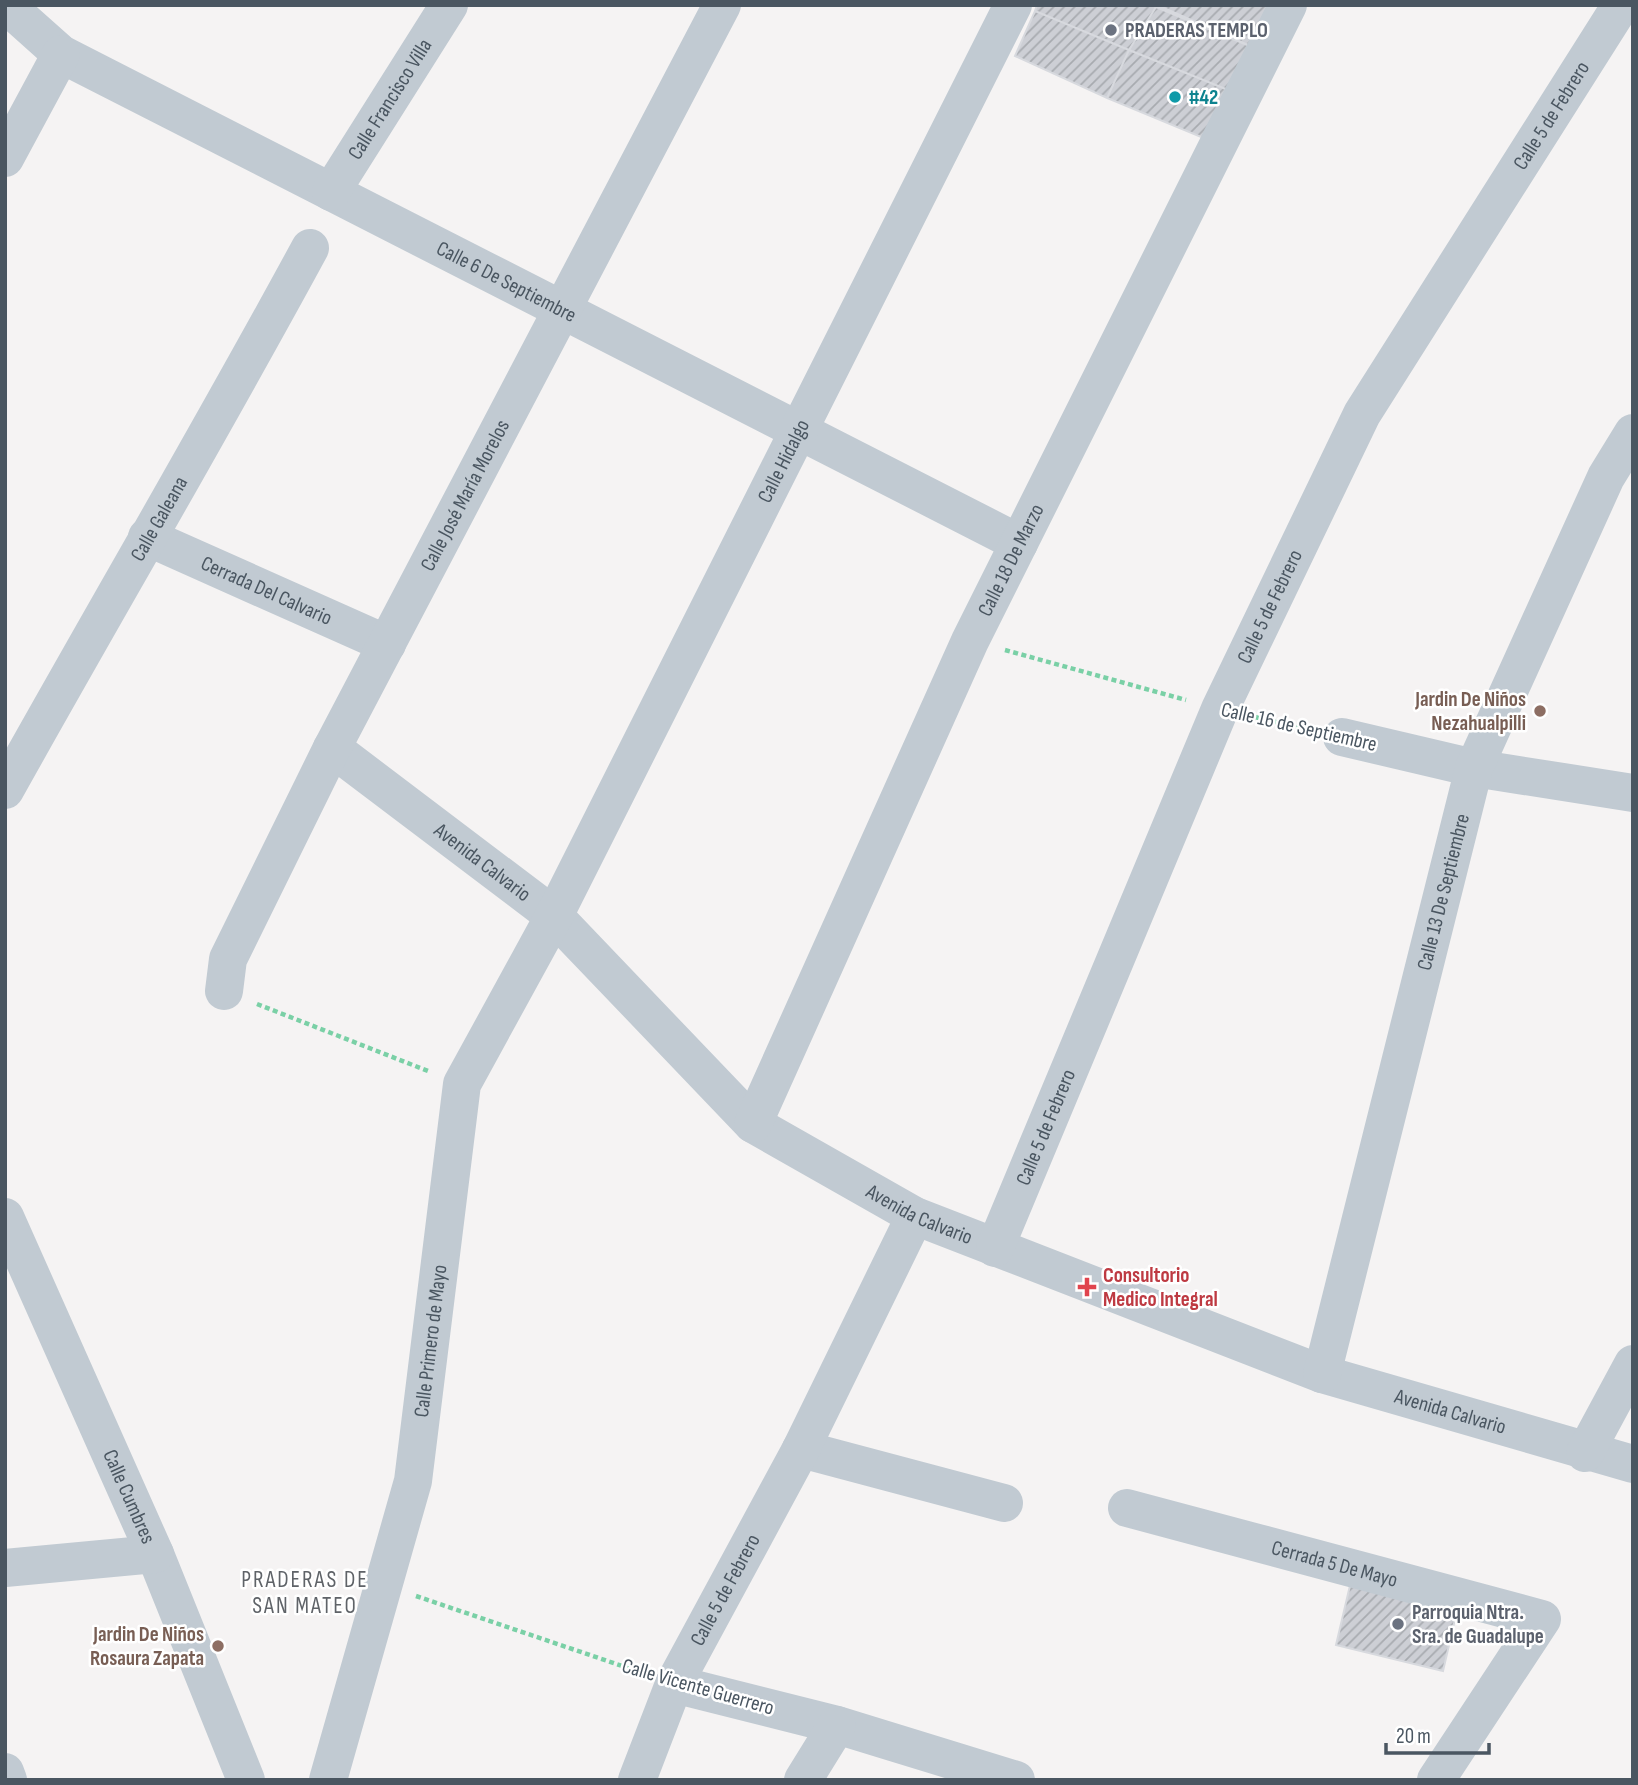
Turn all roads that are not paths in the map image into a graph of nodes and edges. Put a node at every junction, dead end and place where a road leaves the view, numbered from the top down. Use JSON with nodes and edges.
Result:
{"nodes":[{"id":1,"x":6,"y":5,"type":"edge"},
{"id":2,"x":449,"y":5,"type":"edge"},
{"id":3,"x":722,"y":5,"type":"edge"},
{"id":4,"x":1013,"y":5,"type":"edge"},
{"id":5,"x":1288,"y":5,"type":"edge"},
{"id":6,"x":1621,"y":5,"type":"edge"},
{"id":7,"x":61,"y":54,"type":"junction"},
{"id":8,"x":5,"y":158,"type":"edge"},
{"id":9,"x":331,"y":192,"type":"junction"},
{"id":10,"x":310,"y":248,"type":"dead end"},
{"id":11,"x":562,"y":307,"type":"junction"},
{"id":12,"x":798,"y":431,"type":"junction"},
{"id":13,"x":1633,"y":433,"type":"edge"},
{"id":14,"x":147,"y":537,"type":"junction"},
{"id":15,"x":1019,"y":543,"type":"junction"},
{"id":16,"x":387,"y":644,"type":"junction"},
{"id":17,"x":1342,"y":737,"type":"road end"},
{"id":18,"x":332,"y":748,"type":"junction"},
{"id":19,"x":1474,"y":768,"type":"junction"},
{"id":20,"x":5,"y":790,"type":"edge"},
{"id":21,"x":1633,"y":793,"type":"edge"},
{"id":22,"x":554,"y":916,"type":"junction"},
{"id":23,"x":224,"y":991,"type":"road end"},
{"id":24,"x":753,"y":1124,"type":"junction"},
{"id":25,"x":915,"y":1216,"type":"junction"},
{"id":26,"x":5,"y":1217,"type":"edge"},
{"id":27,"x":995,"y":1248,"type":"junction"},
{"id":28,"x":1633,"y":1364,"type":"edge"},
{"id":29,"x":1322,"y":1374,"type":"junction"},
{"id":30,"x":801,"y":1449,"type":"junction"},
{"id":31,"x":1585,"y":1452,"type":"junction"},
{"id":32,"x":1633,"y":1464,"type":"edge"},
{"id":33,"x":1004,"y":1503,"type":"dead end"},
{"id":34,"x":1127,"y":1508,"type":"dead end"},
{"id":35,"x":155,"y":1554,"type":"junction"},
{"id":36,"x":5,"y":1569,"type":"edge"},
{"id":37,"x":674,"y":1684,"type":"junction"},
{"id":38,"x":837,"y":1724,"type":"junction"},
{"id":39,"x":5,"y":1773,"type":"edge"},
{"id":40,"x":8,"y":1780,"type":"edge"},
{"id":41,"x":246,"y":1780,"type":"edge"},
{"id":42,"x":328,"y":1780,"type":"edge"},
{"id":43,"x":637,"y":1780,"type":"edge"},
{"id":44,"x":803,"y":1780,"type":"edge"},
{"id":45,"x":1016,"y":1780,"type":"edge"},
{"id":46,"x":1436,"y":1780,"type":"edge"}],
"edges":[{"from":1,"to":7,"type":"street","name":"Calle 6 De Septiembre"},
{"from":2,"to":9,"type":"street","name":"Calle Francisco Villa"},
{"from":3,"to":11,"type":"street","name":"Calle José María Morelos"},
{"from":4,"to":12,"type":"street","name":"Calle Hidalgo"},
{"from":5,"to":15,"type":"street","name":"Calle 18 De Marzo"},
{"from":6,"to":27,"type":"street","name":"Calle 5 de Febrero"},
{"from":7,"to":8,"type":"street"},
{"from":7,"to":9,"type":"street","name":"Calle 6 De Septiembre"},
{"from":9,"to":11,"type":"street","name":"Calle 6 De Septiembre"},
{"from":10,"to":14,"type":"street","name":"Calle Galeana"},
{"from":11,"to":12,"type":"street","name":"Calle 6 De Septiembre"},
{"from":11,"to":16,"type":"street","name":"Calle José María Morelos"},
{"from":12,"to":15,"type":"street","name":"Calle 6 De Septiembre"},
{"from":12,"to":22,"type":"street","name":"Calle Hidalgo"},
{"from":13,"to":19,"type":"street","name":"Calle 13 De Septiembre"},
{"from":14,"to":16,"type":"street","name":"Cerrada Del Calvario"},
{"from":14,"to":20,"type":"street","name":"Calle Galeana"},
{"from":15,"to":24,"type":"street","name":"Calle 18 De Marzo"},
{"from":16,"to":18,"type":"street","name":"Calle José María Morelos"},
{"from":17,"to":19,"type":"street","name":"Calle 16 de Septiembre"},
{"from":18,"to":22,"type":"street","name":"Avenida Calvario"},
{"from":18,"to":23,"type":"street","name":"Calle José María Morelos"},
{"from":19,"to":21,"type":"street","name":"Calle 16 de Septiembre"},
{"from":19,"to":29,"type":"street","name":"Calle 13 De Septiembre"},
{"from":22,"to":24,"type":"street","name":"Avenida Calvario"},
{"from":22,"to":42,"type":"street","name":"Calle Primero de Mayo"},
{"from":24,"to":25,"type":"street","name":"Avenida Calvario"},
{"from":25,"to":27,"type":"street","name":"Avenida Calvario"},
{"from":25,"to":30,"type":"street","name":"Calle 5 de Febrero"},
{"from":26,"to":35,"type":"street","name":"Calle Cumbres"},
{"from":27,"to":29,"type":"street","name":"Avenida Calvario"},
{"from":28,"to":31,"type":"street"},
{"from":29,"to":31,"type":"street","name":"Avenida Calvario"},
{"from":30,"to":33,"type":"street"},
{"from":30,"to":37,"type":"street","name":"Calle 5 de Febrero"},
{"from":31,"to":32,"type":"street","name":"Avenida Calvario"},
{"from":34,"to":46,"type":"street","name":"Cerrada 5 De Mayo"},
{"from":35,"to":36,"type":"street"},
{"from":35,"to":41,"type":"street","name":"Calle Cumbres"},
{"from":37,"to":38,"type":"street","name":"Calle Vicente Guerrero"},
{"from":37,"to":43,"type":"street","name":"Calle 5 de Febrero"},
{"from":38,"to":44,"type":"street"},
{"from":38,"to":45,"type":"street","name":"Calle Vicente Guerrero"},
{"from":39,"to":40,"type":"street"}]}
